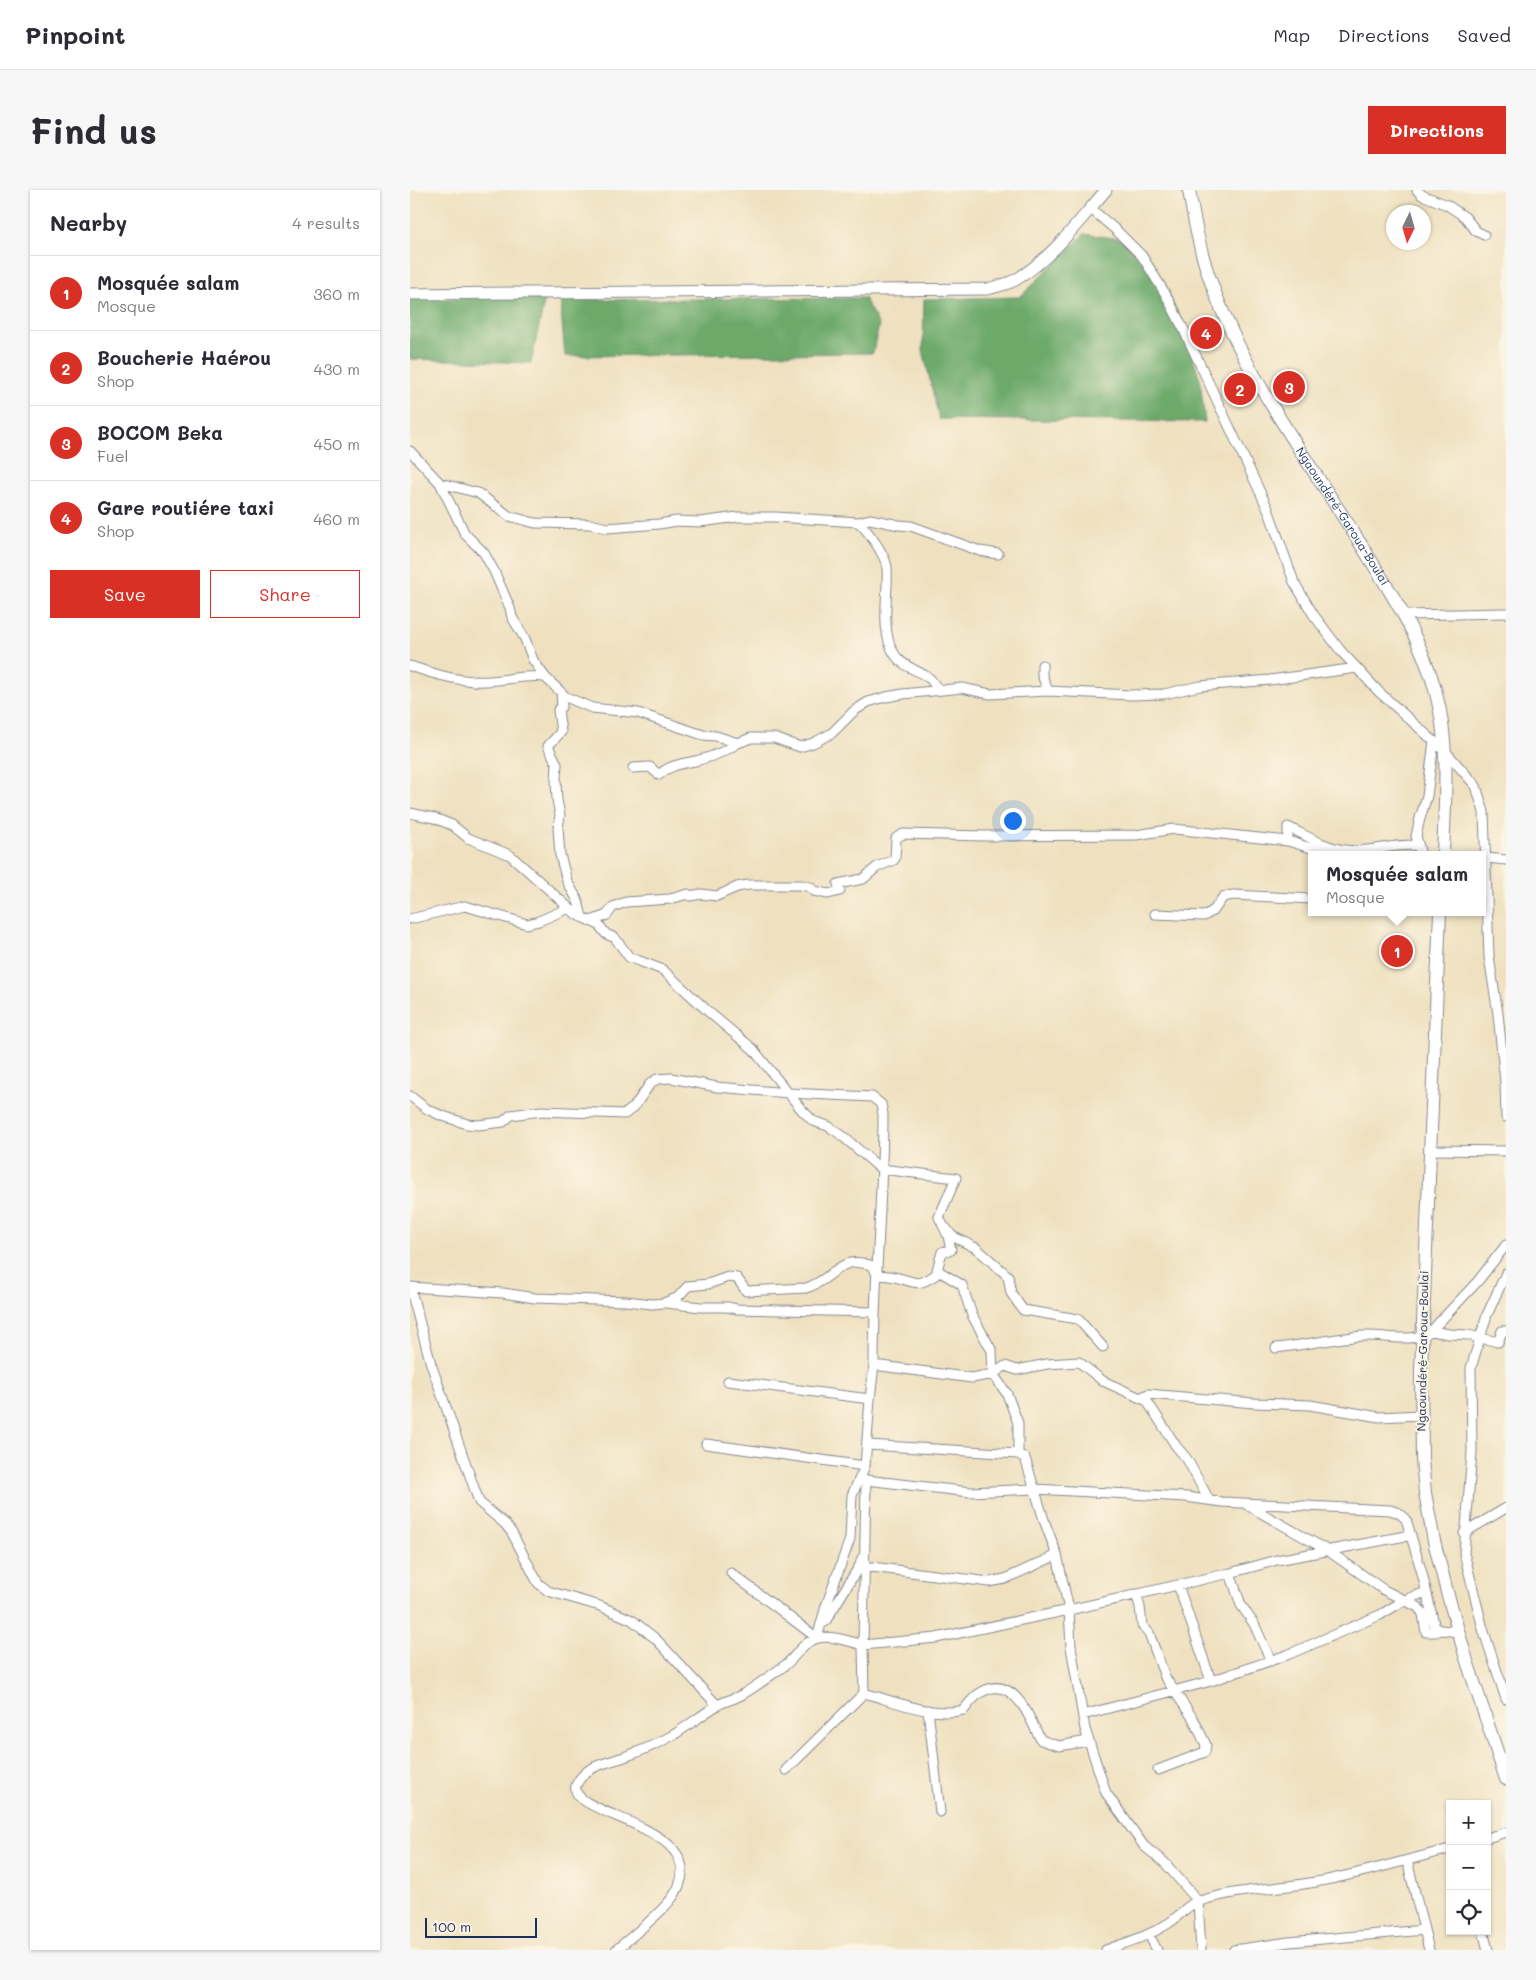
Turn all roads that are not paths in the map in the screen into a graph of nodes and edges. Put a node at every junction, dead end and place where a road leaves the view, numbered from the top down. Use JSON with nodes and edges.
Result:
{"nodes":[{"id":1,"x":1106,"y":190,"type":"edge"},
{"id":2,"x":1189,"y":190,"type":"edge"},
{"id":3,"x":1417,"y":190,"type":"edge"},
{"id":4,"x":1090,"y":208,"type":"junction"},
{"id":5,"x":1484,"y":235,"type":"dead end"},
{"id":6,"x":410,"y":294,"type":"edge"},
{"id":7,"x":410,"y":451,"type":"edge"},
{"id":8,"x":440,"y":483,"type":"junction"},
{"id":9,"x":858,"y":522,"type":"junction"},
{"id":10,"x":998,"y":554,"type":"dead end"},
{"id":11,"x":1504,"y":613,"type":"edge"},
{"id":12,"x":1404,"y":615,"type":"junction"},
{"id":13,"x":1042,"y":665,"type":"dead end"},
{"id":14,"x":410,"y":666,"type":"edge"},
{"id":15,"x":1357,"y":668,"type":"junction"},
{"id":16,"x":544,"y":677,"type":"junction"},
{"id":17,"x":939,"y":689,"type":"junction"},
{"id":18,"x":1048,"y":691,"type":"junction"},
{"id":19,"x":561,"y":693,"type":"junction"},
{"id":20,"x":1434,"y":741,"type":"junction"},
{"id":21,"x":738,"y":743,"type":"junction"},
{"id":22,"x":1446,"y":752,"type":"junction"},
{"id":23,"x":633,"y":768,"type":"dead end"},
{"id":24,"x":410,"y":813,"type":"edge"},
{"id":25,"x":1288,"y":841,"type":"junction"},
{"id":26,"x":1420,"y":850,"type":"edge"},
{"id":27,"x":1320,"y":851,"type":"edge"},
{"id":28,"x":1443,"y":851,"type":"edge"},
{"id":29,"x":1487,"y":858,"type":"junction"},
{"id":30,"x":1506,"y":860,"type":"edge"},
{"id":31,"x":1308,"y":899,"type":"edge"},
{"id":32,"x":568,"y":908,"type":"junction"},
{"id":33,"x":1155,"y":914,"type":"dead end"},
{"id":34,"x":1440,"y":916,"type":"edge"},
{"id":35,"x":410,"y":919,"type":"edge"},
{"id":36,"x":587,"y":919,"type":"junction"},
{"id":37,"x":788,"y":1093,"type":"junction"},
{"id":38,"x":410,"y":1096,"type":"edge"},
{"id":39,"x":1506,"y":1117,"type":"edge"},
{"id":40,"x":1431,"y":1150,"type":"junction"},
{"id":41,"x":1506,"y":1151,"type":"edge"},
{"id":42,"x":881,"y":1169,"type":"junction"},
{"id":43,"x":942,"y":1222,"type":"junction"},
{"id":44,"x":1506,"y":1245,"type":"edge"},
{"id":45,"x":937,"y":1270,"type":"junction"},
{"id":46,"x":1506,"y":1273,"type":"edge"},
{"id":47,"x":877,"y":1275,"type":"junction"},
{"id":48,"x":664,"y":1303,"type":"junction"},
{"id":49,"x":874,"y":1312,"type":"junction"},
{"id":50,"x":1506,"y":1331,"type":"edge"},
{"id":51,"x":1427,"y":1334,"type":"junction"},
{"id":52,"x":1481,"y":1339,"type":"junction"},
{"id":53,"x":1103,"y":1347,"type":"dead end"},
{"id":54,"x":1276,"y":1348,"type":"dead end"},
{"id":55,"x":874,"y":1366,"type":"junction"},
{"id":56,"x":992,"y":1374,"type":"junction"},
{"id":57,"x":728,"y":1381,"type":"dead end"},
{"id":58,"x":1140,"y":1398,"type":"junction"},
{"id":59,"x":870,"y":1399,"type":"junction"},
{"id":60,"x":1421,"y":1415,"type":"junction"},
{"id":61,"x":706,"y":1444,"type":"dead end"},
{"id":62,"x":868,"y":1445,"type":"junction"},
{"id":63,"x":1018,"y":1454,"type":"junction"},
{"id":64,"x":865,"y":1466,"type":"junction"},
{"id":65,"x":1034,"y":1489,"type":"junction"},
{"id":66,"x":1208,"y":1500,"type":"junction"},
{"id":67,"x":1244,"y":1503,"type":"junction"},
{"id":68,"x":1506,"y":1508,"type":"edge"},
{"id":69,"x":1464,"y":1533,"type":"junction"},
{"id":70,"x":1411,"y":1535,"type":"junction"},
{"id":71,"x":1327,"y":1550,"type":"junction"},
{"id":72,"x":864,"y":1551,"type":"junction"},
{"id":73,"x":1057,"y":1556,"type":"junction"},
{"id":74,"x":864,"y":1566,"type":"junction"},
{"id":75,"x":731,"y":1573,"type":"dead end"},
{"id":76,"x":1230,"y":1573,"type":"junction"},
{"id":77,"x":1178,"y":1585,"type":"junction"},
{"id":78,"x":1426,"y":1592,"type":"junction"},
{"id":79,"x":1136,"y":1594,"type":"junction"},
{"id":80,"x":1405,"y":1600,"type":"junction"},
{"id":81,"x":1069,"y":1610,"type":"junction"},
{"id":82,"x":1441,"y":1630,"type":"junction"},
{"id":83,"x":1459,"y":1632,"type":"junction"},
{"id":84,"x":817,"y":1638,"type":"junction"},
{"id":85,"x":863,"y":1645,"type":"junction"},
{"id":86,"x":1271,"y":1661,"type":"junction"},
{"id":87,"x":1211,"y":1680,"type":"junction"},
{"id":88,"x":1175,"y":1690,"type":"junction"},
{"id":89,"x":864,"y":1692,"type":"junction"},
{"id":90,"x":1506,"y":1699,"type":"edge"},
{"id":91,"x":717,"y":1705,"type":"junction"},
{"id":92,"x":928,"y":1710,"type":"junction"},
{"id":93,"x":1083,"y":1716,"type":"junction"},
{"id":94,"x":1088,"y":1741,"type":"junction"},
{"id":95,"x":786,"y":1770,"type":"dead end"},
{"id":96,"x":1158,"y":1770,"type":"dead end"},
{"id":97,"x":1506,"y":1779,"type":"edge"},
{"id":98,"x":940,"y":1812,"type":"dead end"},
{"id":99,"x":1506,"y":1832,"type":"edge"},
{"id":100,"x":1491,"y":1837,"type":"edge"},
{"id":101,"x":1446,"y":1850,"type":"edge"},
{"id":102,"x":1407,"y":1860,"type":"junction"},
{"id":103,"x":1198,"y":1901,"type":"junction"},
{"id":104,"x":1424,"y":1930,"type":"junction"},
{"id":105,"x":1149,"y":1935,"type":"junction"},
{"id":106,"x":1484,"y":1935,"type":"edge"},
{"id":107,"x":616,"y":1950,"type":"edge"},
{"id":108,"x":1106,"y":1950,"type":"edge"},
{"id":109,"x":1157,"y":1950,"type":"edge"},
{"id":110,"x":1201,"y":1950,"type":"edge"},
{"id":111,"x":1234,"y":1950,"type":"edge"},
{"id":112,"x":1430,"y":1950,"type":"edge"},
{"id":113,"x":1488,"y":1950,"type":"edge"}],
"edges":[{"from":1,"to":4,"type":"main road"},
{"from":2,"to":12,"type":"highway","name":"Ngaoundéré-Garoua-Boulai"},
{"from":3,"to":5,"type":"street"},
{"from":4,"to":6,"type":"main road"},
{"from":4,"to":15,"type":"street"},
{"from":7,"to":8,"type":"street"},
{"from":8,"to":9,"type":"street"},
{"from":8,"to":16,"type":"street"},
{"from":9,"to":10,"type":"street"},
{"from":9,"to":17,"type":"street"},
{"from":11,"to":12,"type":"street"},
{"from":12,"to":22,"type":"highway","name":"Ngaoundéré-Garoua-Boulai"},
{"from":13,"to":18,"type":"street"},
{"from":14,"to":16,"type":"street"},
{"from":15,"to":18,"type":"street"},
{"from":15,"to":20,"type":"street"},
{"from":16,"to":19,"type":"street"},
{"from":17,"to":18,"type":"street"},
{"from":17,"to":21,"type":"street"},
{"from":19,"to":21,"type":"street"},
{"from":19,"to":36,"type":"street"},
{"from":20,"to":22,"type":"street"},
{"from":20,"to":26,"type":"street"},
{"from":21,"to":23,"type":"street"},
{"from":22,"to":28,"type":"highway","name":"Ngaoundéré-Garoua-Boulai"},
{"from":22,"to":29,"type":"street"},
{"from":24,"to":32,"type":"street"},
{"from":25,"to":26,"type":"street"},
{"from":25,"to":27,"type":"street"},
{"from":25,"to":36,"type":"street"},
{"from":29,"to":30,"type":"street"},
{"from":29,"to":39,"type":"street"},
{"from":31,"to":33,"type":"street"},
{"from":32,"to":35,"type":"street"},
{"from":32,"to":36,"type":"street"},
{"from":34,"to":40,"type":"highway","name":"Ngaoundéré-Garoua-Boulai"},
{"from":36,"to":37,"type":"street"},
{"from":37,"to":38,"type":"street"},
{"from":37,"to":42,"type":"street"},
{"from":37,"to":42,"type":"street"},
{"from":40,"to":41,"type":"street"},
{"from":40,"to":51,"type":"highway","name":"Ngaoundéré-Garoua-Boulai"},
{"from":42,"to":43,"type":"street"},
{"from":42,"to":47,"type":"street"},
{"from":43,"to":45,"type":"street"},
{"from":43,"to":53,"type":"street"},
{"from":44,"to":51,"type":"street"},
{"from":45,"to":47,"type":"street"},
{"from":45,"to":56,"type":"street"},
{"from":46,"to":52,"type":"street"},
{"from":47,"to":48,"type":"street"},
{"from":47,"to":49,"type":"street"},
{"from":48,"to":49,"type":"street"},
{"from":48,"to":91,"type":"street"},
{"from":49,"to":55,"type":"street"},
{"from":50,"to":52,"type":"street"},
{"from":51,"to":52,"type":"street"},
{"from":51,"to":54,"type":"street"},
{"from":51,"to":60,"type":"highway","name":"Ngaoundéré-Garoua-Boulai"},
{"from":52,"to":69,"type":"street"},
{"from":55,"to":56,"type":"street"},
{"from":55,"to":59,"type":"street"},
{"from":56,"to":58,"type":"street"},
{"from":56,"to":63,"type":"street"},
{"from":57,"to":59,"type":"street"},
{"from":58,"to":60,"type":"street"},
{"from":58,"to":66,"type":"street"},
{"from":59,"to":62,"type":"street"},
{"from":60,"to":83,"type":"highway","name":"Ngaoundéré-Garoua-Boulai"},
{"from":61,"to":64,"type":"street"},
{"from":62,"to":63,"type":"street"},
{"from":62,"to":64,"type":"street"},
{"from":63,"to":65,"type":"street"},
{"from":64,"to":84,"type":"street"},
{"from":65,"to":66,"type":"street"},
{"from":65,"to":72,"type":"street"},
{"from":65,"to":73,"type":"street"},
{"from":66,"to":67,"type":"street"},
{"from":67,"to":70,"type":"street"},
{"from":67,"to":71,"type":"street"},
{"from":68,"to":69,"type":"street"},
{"from":69,"to":90,"type":"street"},
{"from":70,"to":71,"type":"street"},
{"from":70,"to":78,"type":"street"},
{"from":71,"to":76,"type":"street"},
{"from":71,"to":80,"type":"street"},
{"from":72,"to":74,"type":"street"},
{"from":72,"to":84,"type":"street"},
{"from":73,"to":74,"type":"street"},
{"from":73,"to":81,"type":"street"},
{"from":74,"to":85,"type":"street"},
{"from":75,"to":84,"type":"street"},
{"from":76,"to":77,"type":"street"},
{"from":76,"to":86,"type":"street"},
{"from":77,"to":79,"type":"street"},
{"from":77,"to":87,"type":"street"},
{"from":78,"to":80,"type":"street"},
{"from":78,"to":82,"type":"street"},
{"from":79,"to":81,"type":"street"},
{"from":79,"to":88,"type":"street"},
{"from":80,"to":82,"type":"street"},
{"from":80,"to":86,"type":"street"},
{"from":81,"to":85,"type":"street"},
{"from":81,"to":93,"type":"street"},
{"from":82,"to":83,"type":"street"},
{"from":83,"to":97,"type":"highway","name":"Ngaoundéré-Garoua-Boulai"},
{"from":84,"to":85,"type":"street"},
{"from":84,"to":91,"type":"street"},
{"from":85,"to":89,"type":"street"},
{"from":86,"to":87,"type":"street"},
{"from":87,"to":88,"type":"street"},
{"from":88,"to":93,"type":"street"},
{"from":88,"to":96,"type":"street"},
{"from":89,"to":92,"type":"street"},
{"from":89,"to":95,"type":"street"},
{"from":91,"to":107,"type":"street"},
{"from":92,"to":94,"type":"street"},
{"from":92,"to":98,"type":"street"},
{"from":93,"to":94,"type":"street"},
{"from":94,"to":103,"type":"street"},
{"from":99,"to":100,"type":"street"},
{"from":101,"to":102,"type":"street"},
{"from":102,"to":103,"type":"street"},
{"from":102,"to":104,"type":"street"},
{"from":103,"to":105,"type":"street"},
{"from":103,"to":110,"type":"street"},
{"from":104,"to":111,"type":"street"},
{"from":104,"to":112,"type":"street"},
{"from":105,"to":108,"type":"street"},
{"from":105,"to":109,"type":"street"},
{"from":106,"to":113,"type":"street"}]}
